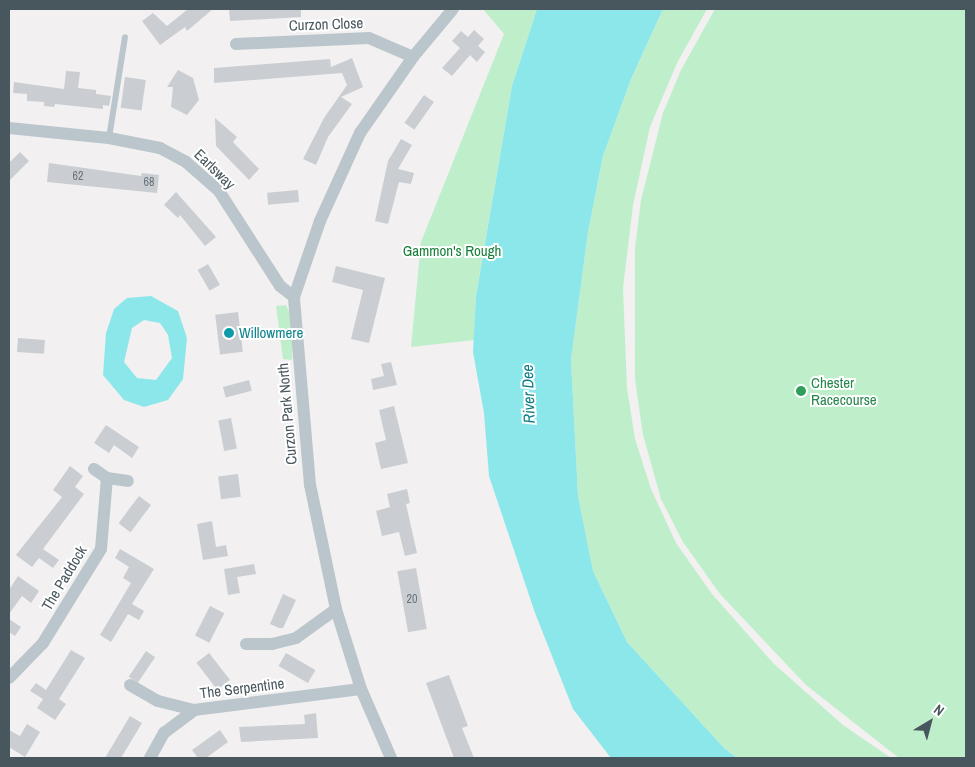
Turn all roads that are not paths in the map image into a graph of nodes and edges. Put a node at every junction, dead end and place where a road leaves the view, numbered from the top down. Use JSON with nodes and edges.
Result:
{"nodes":[{"id":1,"x":453,"y":9,"type":"edge"},
{"id":2,"x":125,"y":37,"type":"dead end"},
{"id":3,"x":236,"y":44,"type":"dead end"},
{"id":4,"x":413,"y":57,"type":"junction"},
{"id":5,"x":9,"y":128,"type":"edge"},
{"id":6,"x":108,"y":138,"type":"junction"},
{"id":7,"x":294,"y":297,"type":"junction"},
{"id":8,"x":94,"y":469,"type":"dead end"},
{"id":9,"x":107,"y":478,"type":"junction"},
{"id":10,"x":128,"y":481,"type":"dead end"},
{"id":11,"x":336,"y":609,"type":"junction"},
{"id":12,"x":246,"y":644,"type":"dead end"},
{"id":13,"x":9,"y":678,"type":"edge"},
{"id":14,"x":130,"y":685,"type":"dead end"},
{"id":15,"x":361,"y":689,"type":"junction"},
{"id":16,"x":194,"y":710,"type":"junction"},
{"id":17,"x":150,"y":758,"type":"edge"},
{"id":18,"x":391,"y":758,"type":"edge"}],
"edges":[{"from":1,"to":4,"type":"street","name":"Curzon Park North"},
{"from":2,"to":6,"type":"lane"},
{"from":3,"to":4,"type":"street","name":"Curzon Close"},
{"from":4,"to":7,"type":"street","name":"Curzon Park North"},
{"from":5,"to":6,"type":"street","name":"Earlsway"},
{"from":6,"to":7,"type":"street","name":"Earlsway"},
{"from":7,"to":11,"type":"street","name":"Curzon Park North"},
{"from":8,"to":9,"type":"street"},
{"from":9,"to":10,"type":"street"},
{"from":9,"to":13,"type":"street","name":"The Paddock"},
{"from":11,"to":12,"type":"street"},
{"from":11,"to":15,"type":"street","name":"Curzon Park North"},
{"from":14,"to":16,"type":"street"},
{"from":15,"to":16,"type":"street","name":"The Serpentine"},
{"from":15,"to":18,"type":"street","name":"Curzon Park North"},
{"from":16,"to":17,"type":"street","name":"The Serpentine"}]}
